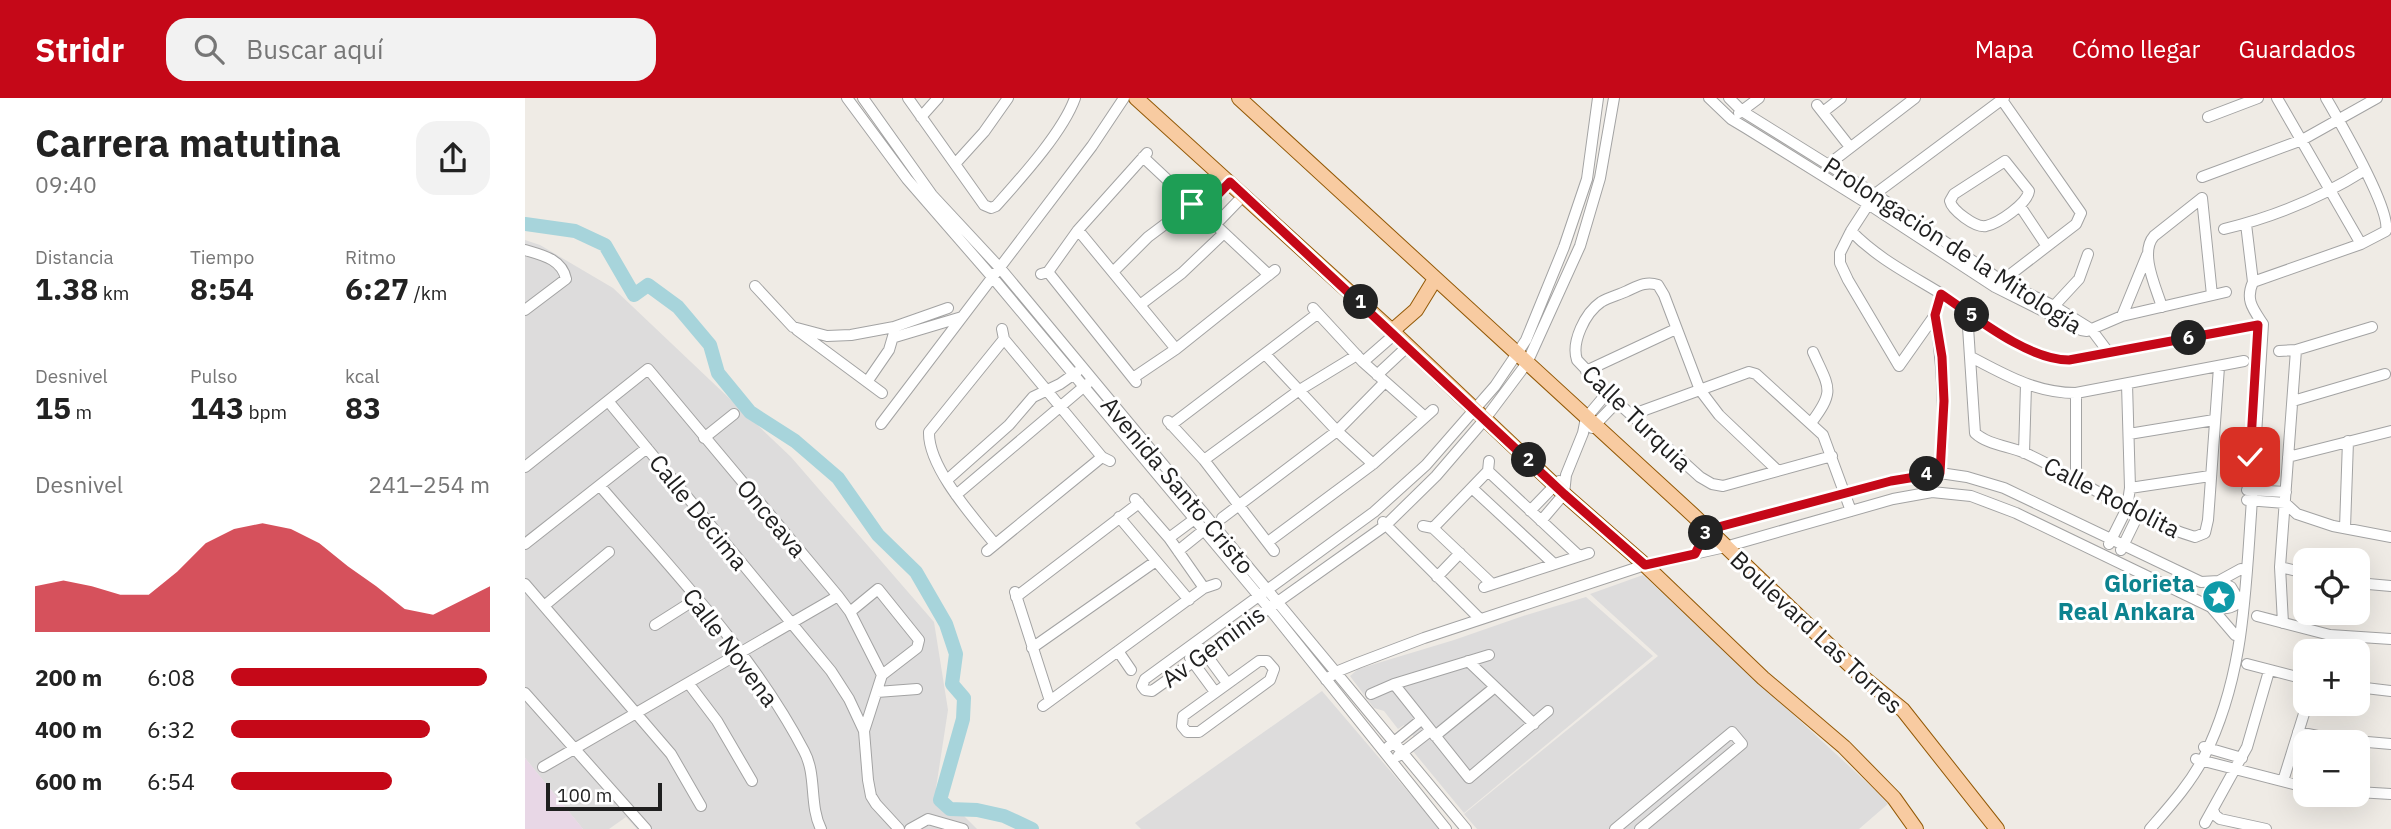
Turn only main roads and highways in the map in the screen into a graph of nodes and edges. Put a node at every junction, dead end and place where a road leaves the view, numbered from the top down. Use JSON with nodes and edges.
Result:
{"nodes":[{"id":1,"x":1136,"y":98,"type":"edge"},
{"id":2,"x":1239,"y":98,"type":"edge"},
{"id":3,"x":1435,"y":279,"type":"junction"},
{"id":4,"x":1393,"y":332,"type":"junction"},
{"id":5,"x":1916,"y":829,"type":"edge"},
{"id":6,"x":1997,"y":829,"type":"edge"}],
"edges":[{"from":1,"to":4,"type":"main road"},
{"from":2,"to":3,"type":"main road","name":"Boulevard Las Torres"},
{"from":3,"to":4,"type":"main road"},
{"from":3,"to":6,"type":"main road","name":"Boulevard Las Torres"},
{"from":4,"to":5,"type":"main road"}]}
